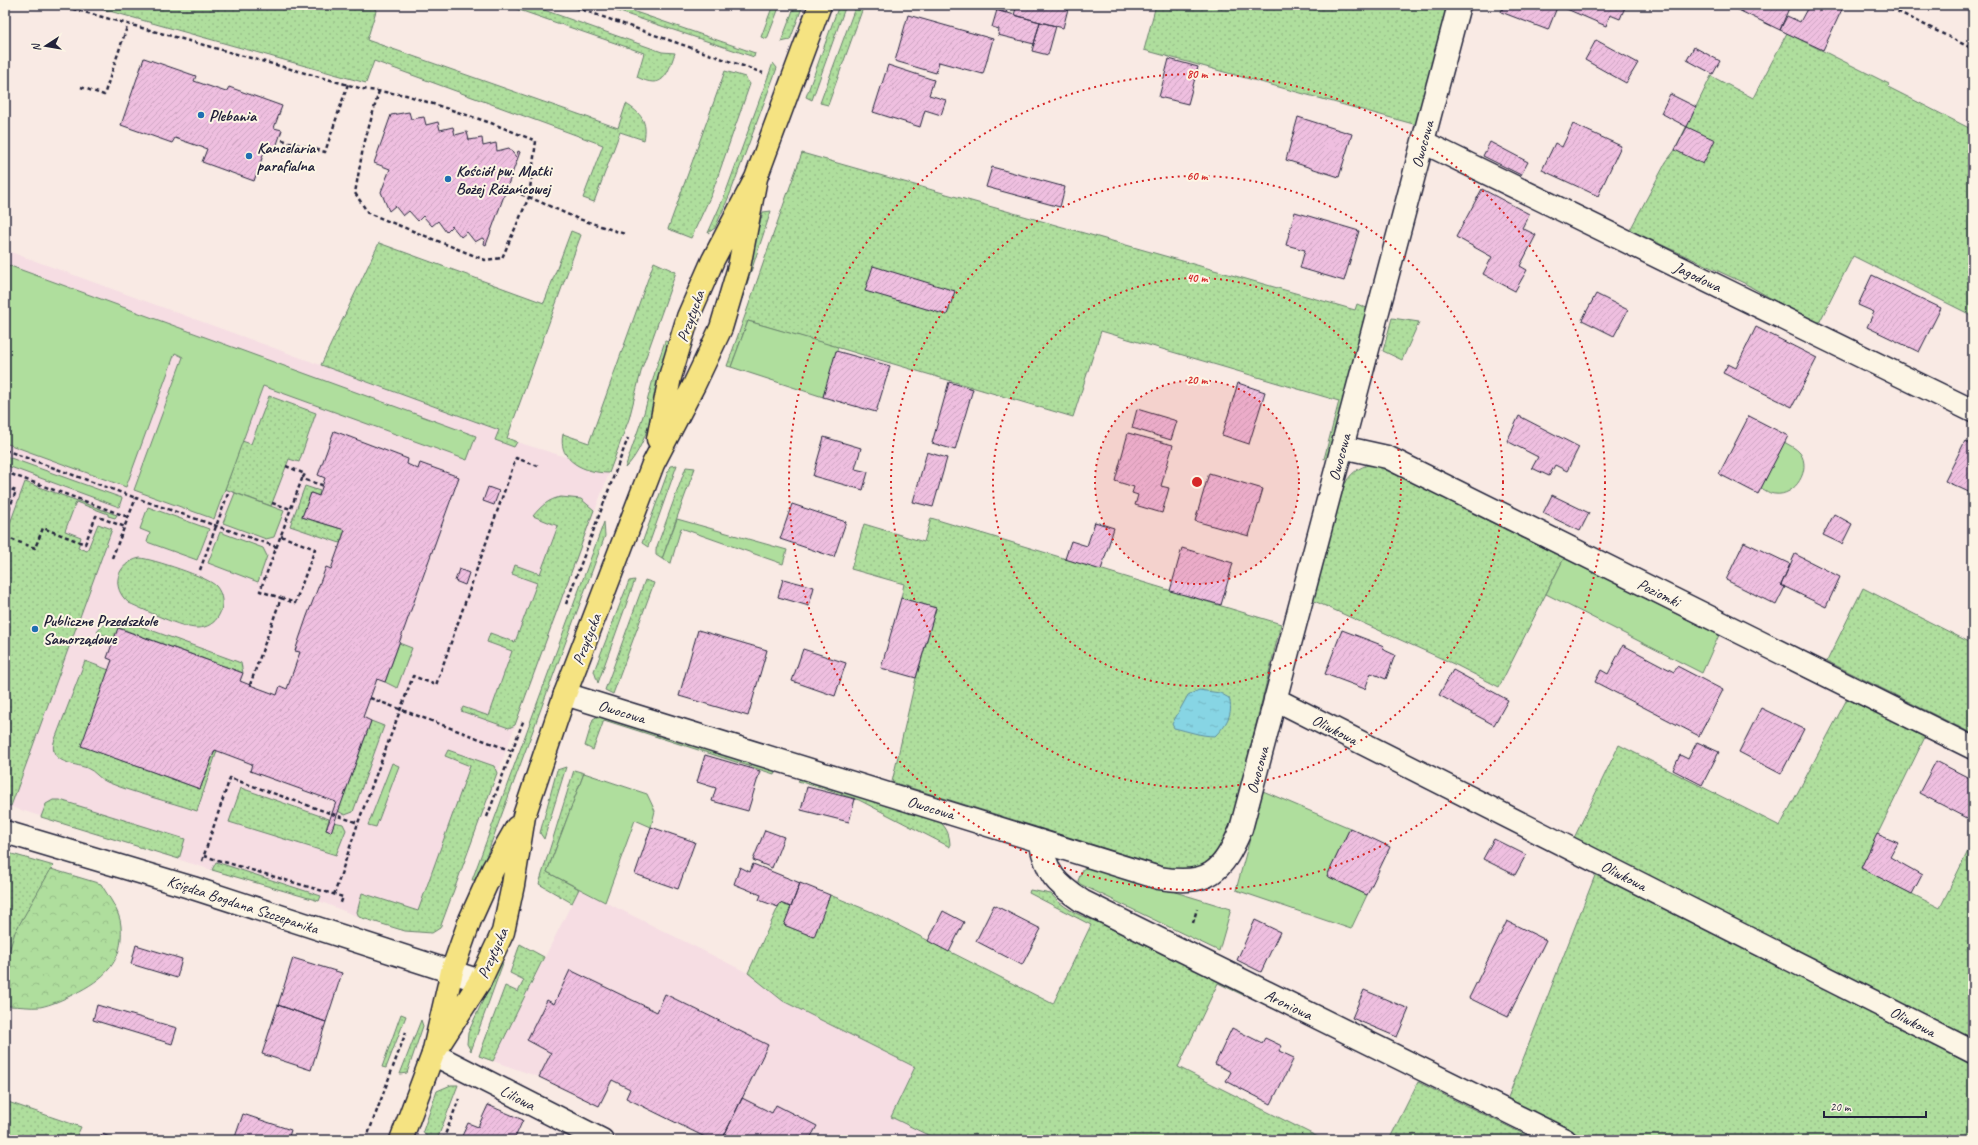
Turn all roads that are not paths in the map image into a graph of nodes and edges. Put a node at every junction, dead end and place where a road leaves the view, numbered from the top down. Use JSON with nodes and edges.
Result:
{"nodes":[{"id":1,"x":820,"y":5,"type":"edge"},
{"id":2,"x":1459,"y":5,"type":"edge"},
{"id":3,"x":1423,"y":142,"type":"junction"},
{"id":4,"x":756,"y":178,"type":"junction"},
{"id":5,"x":1973,"y":411,"type":"edge"},
{"id":6,"x":1342,"y":447,"type":"junction"},
{"id":7,"x":653,"y":464,"type":"junction"},
{"id":8,"x":565,"y":694,"type":"junction"},
{"id":9,"x":1275,"y":699,"type":"junction"},
{"id":10,"x":1973,"y":748,"type":"edge"},
{"id":11,"x":524,"y":816,"type":"junction"},
{"id":12,"x":5,"y":832,"type":"edge"},
{"id":13,"x":1040,"y":841,"type":"junction"},
{"id":14,"x":452,"y":971,"type":"junction"},
{"id":15,"x":480,"y":981,"type":"junction"},
{"id":16,"x":1973,"y":1052,"type":"edge"},
{"id":17,"x":433,"y":1054,"type":"junction"},
{"id":18,"x":401,"y":1140,"type":"edge"},
{"id":19,"x":602,"y":1140,"type":"edge"},
{"id":20,"x":1565,"y":1140,"type":"edge"}],
"edges":[{"from":1,"to":4,"type":"main road","name":"Przytycka"},
{"from":2,"to":3,"type":"street","name":"Owocowa"},
{"from":3,"to":5,"type":"street","name":"Jagodowa"},
{"from":3,"to":6,"type":"street","name":"Owocowa"},
{"from":4,"to":7,"type":"main road","name":"Przytycka"},
{"from":4,"to":7,"type":"main road","name":"Przytycka"},
{"from":6,"to":9,"type":"street","name":"Owocowa"},
{"from":6,"to":10,"type":"street","name":"Poziomki"},
{"from":7,"to":8,"type":"main road","name":"Przytycka"},
{"from":8,"to":11,"type":"main road","name":"Przytycka"},
{"from":8,"to":13,"type":"street","name":"Owocowa"},
{"from":9,"to":13,"type":"street","name":"Owocowa"},
{"from":9,"to":16,"type":"street","name":"Oliwkowa"},
{"from":11,"to":14,"type":"main road","name":"Przytycka"},
{"from":11,"to":15,"type":"main road","name":"Przytycka"},
{"from":12,"to":14,"type":"street","name":"Księdza Bogdana Szczepanika"},
{"from":13,"to":20,"type":"street","name":"Aroniowa"},
{"from":14,"to":15,"type":"street","name":"Księdza Bogdana Szczepanika"},
{"from":14,"to":17,"type":"main road","name":"Przytycka"},
{"from":15,"to":17,"type":"main road","name":"Przytycka"},
{"from":17,"to":18,"type":"main road","name":"Przytycka"},
{"from":17,"to":19,"type":"street","name":"Liliowa"}]}
